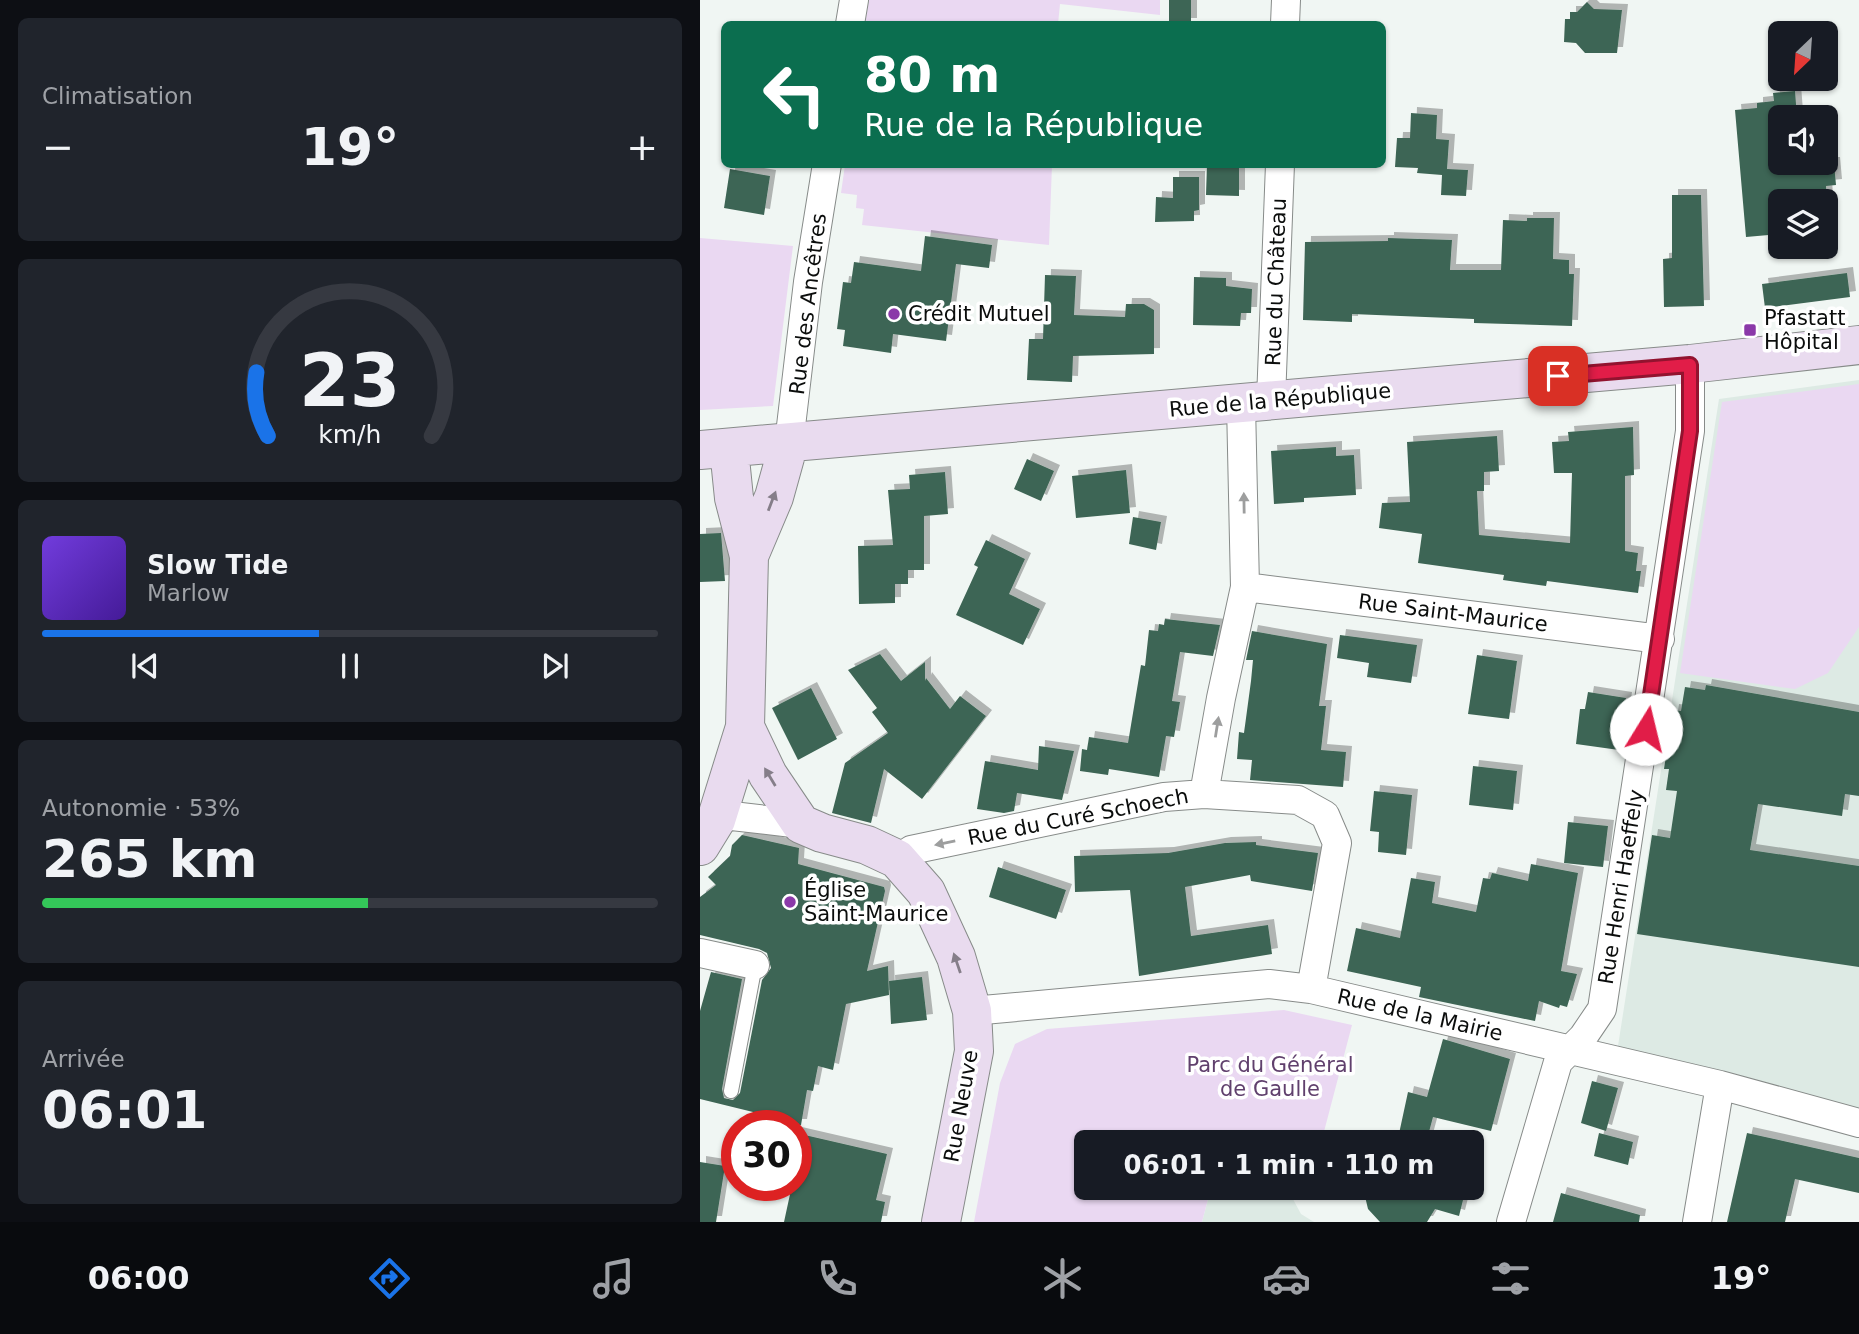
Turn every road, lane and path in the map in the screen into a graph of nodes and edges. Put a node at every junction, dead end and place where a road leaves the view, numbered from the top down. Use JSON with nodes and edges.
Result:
{"nodes":[{"id":1,"x":854,"y":0,"type":"edge"},
{"id":2,"x":1286,"y":0,"type":"edge"},
{"id":3,"x":850,"y":21,"type":"edge"},
{"id":4,"x":1285,"y":21,"type":"edge"},
{"id":5,"x":826,"y":168,"type":"edge"},
{"id":6,"x":1280,"y":168,"type":"edge"},
{"id":7,"x":1859,"y":345,"type":"edge"},
{"id":8,"x":1690,"y":365,"type":"junction"},
{"id":9,"x":1256,"y":402,"type":"junction"},
{"id":10,"x":789,"y":443,"type":"junction"},
{"id":11,"x":714,"y":450,"type":"edge"},
{"id":12,"x":749,"y":556,"type":"junction"},
{"id":13,"x":1245,"y":587,"type":"junction"},
{"id":14,"x":1660,"y":639,"type":"junction"},
{"id":15,"x":746,"y":727,"type":"junction"},
{"id":16,"x":1205,"y":794,"type":"junction"},
{"id":17,"x":801,"y":824,"type":"junction"},
{"id":18,"x":708,"y":833,"type":"edge"},
{"id":19,"x":897,"y":859,"type":"junction"},
{"id":20,"x":700,"y":953,"type":"edge"},
{"id":21,"x":755,"y":965,"type":"joint"},
{"id":22,"x":1311,"y":989,"type":"junction"},
{"id":23,"x":972,"y":1011,"type":"junction"},
{"id":24,"x":1570,"y":1050,"type":"junction"},
{"id":25,"x":1720,"y":1085,"type":"junction"},
{"id":26,"x":731,"y":1091,"type":"dead end"},
{"id":27,"x":1859,"y":1123,"type":"edge"},
{"id":28,"x":940,"y":1222,"type":"edge"},
{"id":29,"x":1511,"y":1222,"type":"edge"},
{"id":30,"x":1697,"y":1222,"type":"edge"}],
"edges":[{"from":1,"to":3,"type":"street"},
{"from":2,"to":4,"type":"street"},
{"from":5,"to":10,"type":"street","name":"Rue des Ancêtres"},
{"from":6,"to":9,"type":"street","name":"Rue du Château"},
{"from":7,"to":8,"type":"main road","name":"Rue de la République"},
{"from":8,"to":9,"type":"main road","name":"Rue de la République"},
{"from":8,"to":14,"type":"street","name":"Rue Henri Haeffely"},
{"from":9,"to":10,"type":"main road","name":"Rue de la République"},
{"from":13,"to":9,"type":"street","name":"Rue du Curé Schoech","one_way":true},
{"from":10,"to":11,"type":"main road","name":"Rue de la République"},
{"from":12,"to":10,"type":"main road","one_way":true},
{"from":11,"to":12,"type":"main road"},
{"from":12,"to":15,"type":"main road"},
{"from":13,"to":14,"type":"street","name":"Rue Saint-Maurice"},
{"from":16,"to":13,"type":"street","name":"Rue du Curé Schoech","one_way":true},
{"from":14,"to":24,"type":"street","name":"Rue Henri Haeffely"},
{"from":17,"to":15,"type":"main road","one_way":true},
{"from":15,"to":18,"type":"main road"},
{"from":16,"to":19,"type":"street","name":"Rue du Curé Schoech","one_way":true},
{"from":16,"to":22,"type":"street"},
{"from":17,"to":18,"type":"street","name":"Rue Neuve"},
{"from":17,"to":19,"type":"main road","name":"Rue Neuve"},
{"from":23,"to":19,"type":"main road","name":"Rue Neuve","one_way":true},
{"from":20,"to":21,"type":"street"},
{"from":21,"to":26,"type":"lane"},
{"from":22,"to":23,"type":"street","name":"Rue de la Mairie"},
{"from":22,"to":24,"type":"street","name":"Rue de la Mairie"},
{"from":23,"to":28,"type":"main road","name":"Rue Neuve"},
{"from":24,"to":25,"type":"street","name":"Rue de la Mairie"},
{"from":24,"to":29,"type":"street","name":"Rue Henri Haeffely"},
{"from":25,"to":27,"type":"street","name":"Rue de la Mairie"},
{"from":25,"to":30,"type":"street"}]}
